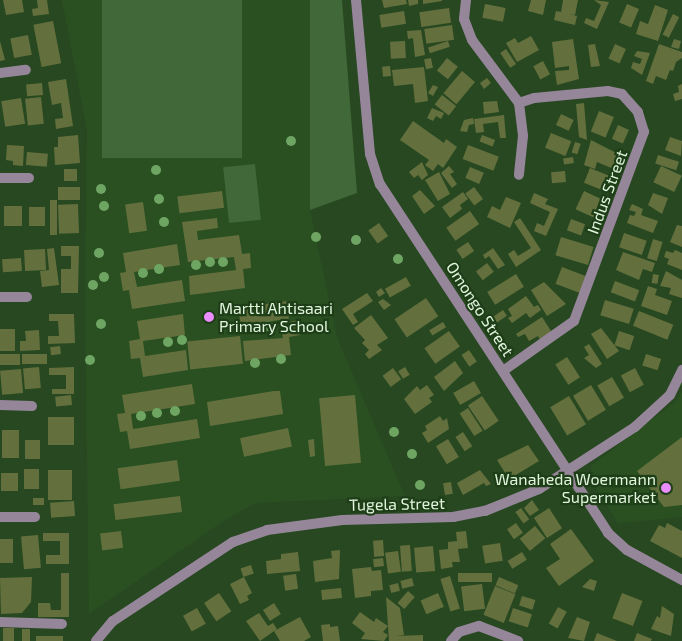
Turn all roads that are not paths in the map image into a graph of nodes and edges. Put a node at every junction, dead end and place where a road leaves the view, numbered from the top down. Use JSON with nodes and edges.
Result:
{"nodes":[{"id":1,"x":356,"y":0,"type":"edge"},
{"id":2,"x":466,"y":0,"type":"edge"},
{"id":3,"x":26,"y":70,"type":"dead end"},
{"id":4,"x":0,"y":73,"type":"edge"},
{"id":5,"x":519,"y":103,"type":"junction"},
{"id":6,"x":519,"y":175,"type":"dead end"},
{"id":7,"x":0,"y":178,"type":"edge"},
{"id":8,"x":29,"y":178,"type":"dead end"},
{"id":9,"x":0,"y":297,"type":"edge"},
{"id":10,"x":27,"y":297,"type":"dead end"},
{"id":11,"x":503,"y":371,"type":"junction"},
{"id":12,"x":682,"y":372,"type":"edge"},
{"id":13,"x":0,"y":405,"type":"edge"},
{"id":14,"x":32,"y":406,"type":"dead end"},
{"id":15,"x":569,"y":471,"type":"junction"},
{"id":16,"x":0,"y":517,"type":"edge"},
{"id":17,"x":35,"y":517,"type":"dead end"},
{"id":18,"x":682,"y":580,"type":"edge"},
{"id":19,"x":0,"y":622,"type":"edge"},
{"id":20,"x":62,"y":624,"type":"dead end"},
{"id":21,"x":96,"y":641,"type":"edge"},
{"id":22,"x":451,"y":641,"type":"edge"},
{"id":23,"x":518,"y":641,"type":"edge"}],
"edges":[{"from":1,"to":11,"type":"street","name":"Omongo Street"},
{"from":2,"to":5,"type":"street"},
{"from":3,"to":4,"type":"street"},
{"from":5,"to":6,"type":"street"},
{"from":5,"to":11,"type":"street","name":"Indus Street"},
{"from":7,"to":8,"type":"street"},
{"from":9,"to":10,"type":"street"},
{"from":11,"to":15,"type":"street","name":"Omongo Street"},
{"from":12,"to":15,"type":"street","name":"Tugela Street"},
{"from":13,"to":14,"type":"street"},
{"from":15,"to":18,"type":"street","name":"Omongo Street"},
{"from":15,"to":21,"type":"street","name":"Tugela Street"},
{"from":16,"to":17,"type":"street"},
{"from":19,"to":20,"type":"street"},
{"from":22,"to":23,"type":"street"}]}
